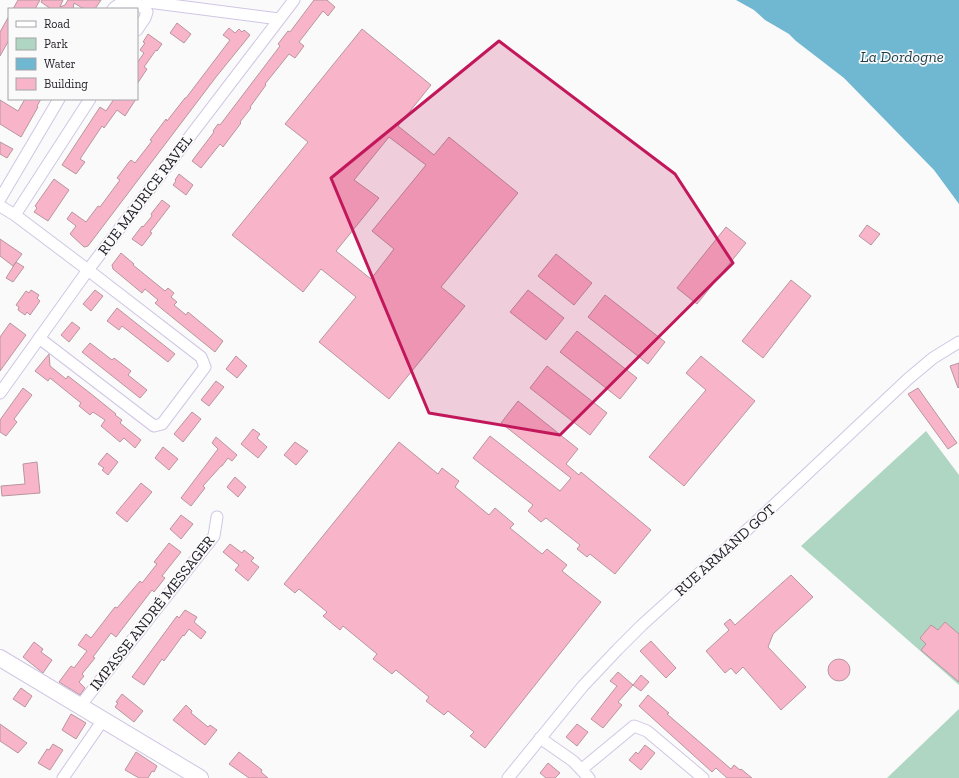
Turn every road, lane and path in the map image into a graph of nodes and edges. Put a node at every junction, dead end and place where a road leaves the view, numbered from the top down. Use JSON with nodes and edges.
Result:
{"nodes":[{"id":1,"x":294,"y":0,"type":"edge"},
{"id":2,"x":114,"y":5,"type":"edge"},
{"id":3,"x":144,"y":8,"type":"junction"},
{"id":4,"x":279,"y":19,"type":"junction"},
{"id":5,"x":138,"y":28,"type":"edge"},
{"id":6,"x":58,"y":100,"type":"edge"},
{"id":7,"x":89,"y":100,"type":"edge"},
{"id":8,"x":0,"y":198,"type":"edge"},
{"id":9,"x":0,"y":206,"type":"edge"},
{"id":10,"x":14,"y":215,"type":"junction"},
{"id":11,"x":88,"y":270,"type":"junction"},
{"id":12,"x":39,"y":338,"type":"junction"},
{"id":13,"x":959,"y":342,"type":"edge"},
{"id":14,"x":0,"y":393,"type":"edge"},
{"id":15,"x":217,"y":518,"type":"dead end"},
{"id":16,"x":0,"y":658,"type":"edge"},
{"id":17,"x":80,"y":706,"type":"junction"},
{"id":18,"x":103,"y":720,"type":"junction"},
{"id":19,"x":540,"y":738,"type":"junction"},
{"id":20,"x":585,"y":774,"type":"edge"},
{"id":21,"x":63,"y":778,"type":"edge"},
{"id":22,"x":200,"y":778,"type":"edge"},
{"id":23,"x":508,"y":778,"type":"edge"},
{"id":24,"x":703,"y":778,"type":"edge"}],
"edges":[{"from":1,"to":4,"type":"street","name":"RUE MAURICE RAVEL"},
{"from":2,"to":3,"type":"street"},
{"from":3,"to":4,"type":"street"},
{"from":3,"to":5,"type":"street"},
{"from":4,"to":11,"type":"street","name":"RUE MAURICE RAVEL"},
{"from":6,"to":8,"type":"street"},
{"from":7,"to":10,"type":"street"},
{"from":9,"to":10,"type":"street"},
{"from":10,"to":11,"type":"street"},
{"from":11,"to":12,"type":"street","name":"RUE MAURICE RAVEL"},
{"from":11,"to":12,"type":"street"},
{"from":12,"to":14,"type":"street","name":"RUE MAURICE RAVEL"},
{"from":13,"to":19,"type":"street","name":"RUE ARMAND GOT"},
{"from":15,"to":17,"type":"street","name":"IMPASSE ANDRÉ MESSAGER"},
{"from":16,"to":17,"type":"main road"},
{"from":17,"to":18,"type":"main road"},
{"from":18,"to":21,"type":"street"},
{"from":18,"to":22,"type":"main road"},
{"from":19,"to":20,"type":"street"},
{"from":19,"to":23,"type":"street","name":"RUE ARMAND GOT"},
{"from":20,"to":24,"type":"street"}]}
